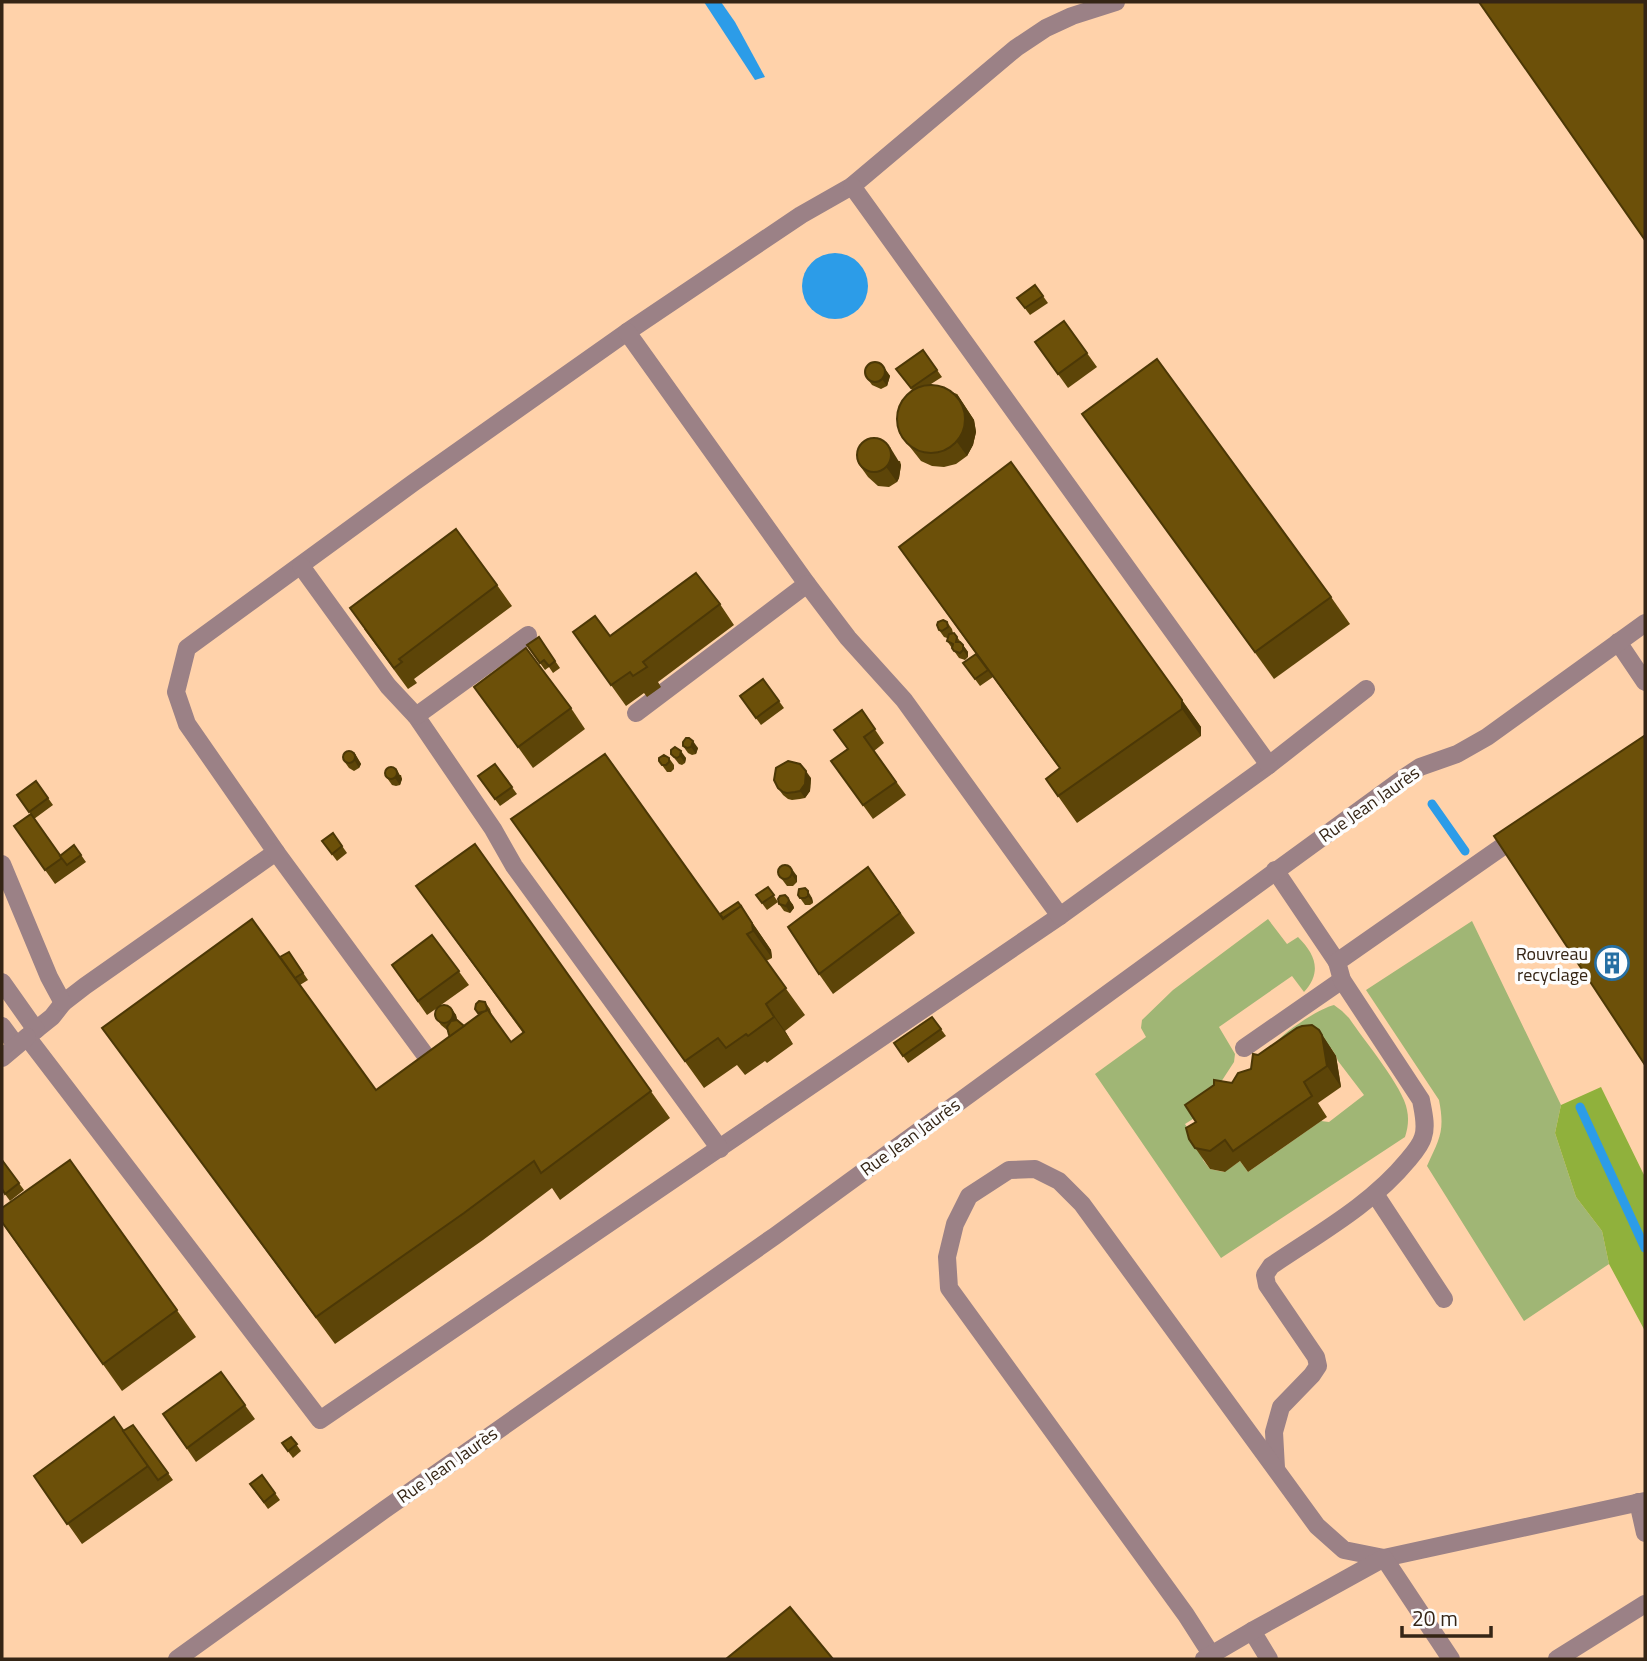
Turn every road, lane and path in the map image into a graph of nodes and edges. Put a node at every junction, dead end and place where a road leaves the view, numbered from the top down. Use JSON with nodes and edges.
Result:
{"nodes":[{"id":1,"x":1116,"y":2,"type":"edge"},
{"id":2,"x":852,"y":186,"type":"junction"},
{"id":3,"x":627,"y":332,"type":"junction"},
{"id":4,"x":300,"y":566,"type":"junction"},
{"id":5,"x":807,"y":584,"type":"junction"},
{"id":6,"x":1645,"y":623,"type":"edge"},
{"id":7,"x":528,"y":635,"type":"dead end"},
{"id":8,"x":1618,"y":642,"type":"junction"},
{"id":9,"x":1645,"y":682,"type":"edge"},
{"id":10,"x":1366,"y":689,"type":"dead end"},
{"id":11,"x":636,"y":713,"type":"dead end"},
{"id":12,"x":416,"y":716,"type":"junction"},
{"id":13,"x":1269,"y":765,"type":"junction"},
{"id":14,"x":1531,"y":827,"type":"edge"},
{"id":15,"x":275,"y":852,"type":"junction"},
{"id":16,"x":2,"y":864,"type":"edge"},
{"id":17,"x":1275,"y":870,"type":"junction"},
{"id":18,"x":1060,"y":916,"type":"junction"},
{"id":19,"x":1337,"y":962,"type":"junction"},
{"id":20,"x":1342,"y":980,"type":"junction"},
{"id":21,"x":2,"y":982,"type":"edge"},
{"id":22,"x":63,"y":1003,"type":"junction"},
{"id":23,"x":2,"y":1026,"type":"edge"},
{"id":24,"x":27,"y":1038,"type":"junction"},
{"id":25,"x":1244,"y":1048,"type":"dead end"},
{"id":26,"x":2,"y":1058,"type":"edge"},
{"id":27,"x":437,"y":1071,"type":"edge"},
{"id":28,"x":720,"y":1149,"type":"junction"},
{"id":29,"x":1375,"y":1194,"type":"junction"},
{"id":30,"x":1444,"y":1299,"type":"dead end"},
{"id":31,"x":1276,"y":1468,"type":"junction"},
{"id":32,"x":1642,"y":1502,"type":"edge"},
{"id":33,"x":1645,"y":1534,"type":"edge"},
{"id":34,"x":1384,"y":1558,"type":"junction"},
{"id":35,"x":1645,"y":1604,"type":"edge"},
{"id":36,"x":1252,"y":1631,"type":"junction"},
{"id":37,"x":1443,"y":1656,"type":"edge"},
{"id":38,"x":1208,"y":1657,"type":"edge"},
{"id":39,"x":177,"y":1659,"type":"edge"},
{"id":40,"x":1269,"y":1659,"type":"edge"},
{"id":41,"x":1557,"y":1659,"type":"edge"}],
"edges":[{"from":1,"to":2,"type":"street"},
{"from":2,"to":3,"type":"street"},
{"from":2,"to":13,"type":"street"},
{"from":3,"to":4,"type":"street"},
{"from":3,"to":5,"type":"street"},
{"from":4,"to":12,"type":"street"},
{"from":4,"to":15,"type":"street"},
{"from":5,"to":11,"type":"street"},
{"from":5,"to":18,"type":"street"},
{"from":6,"to":8,"type":"street","name":"Rue Jean Jaurès"},
{"from":7,"to":12,"type":"street"},
{"from":8,"to":9,"type":"street"},
{"from":8,"to":17,"type":"street","name":"Rue Jean Jaurès"},
{"from":10,"to":13,"type":"street"},
{"from":12,"to":28,"type":"street"},
{"from":13,"to":18,"type":"street"},
{"from":14,"to":19,"type":"street"},
{"from":15,"to":22,"type":"street"},
{"from":15,"to":27,"type":"street"},
{"from":16,"to":22,"type":"street"},
{"from":17,"to":19,"type":"street"},
{"from":17,"to":39,"type":"street","name":"Rue Jean Jaurès"},
{"from":18,"to":28,"type":"street"},
{"from":19,"to":20,"type":"street"},
{"from":20,"to":25,"type":"street"},
{"from":20,"to":29,"type":"street"},
{"from":21,"to":24,"type":"street"},
{"from":22,"to":24,"type":"street"},
{"from":23,"to":24,"type":"street"},
{"from":24,"to":26,"type":"street"},
{"from":24,"to":28,"type":"street"},
{"from":29,"to":30,"type":"street"},
{"from":29,"to":31,"type":"street"},
{"from":31,"to":34,"type":"street"},
{"from":31,"to":38,"type":"street"},
{"from":32,"to":33,"type":"street"},
{"from":32,"to":34,"type":"street"},
{"from":34,"to":36,"type":"street"},
{"from":34,"to":37,"type":"street"},
{"from":35,"to":41,"type":"street"},
{"from":36,"to":38,"type":"street"},
{"from":36,"to":40,"type":"street"}]}
